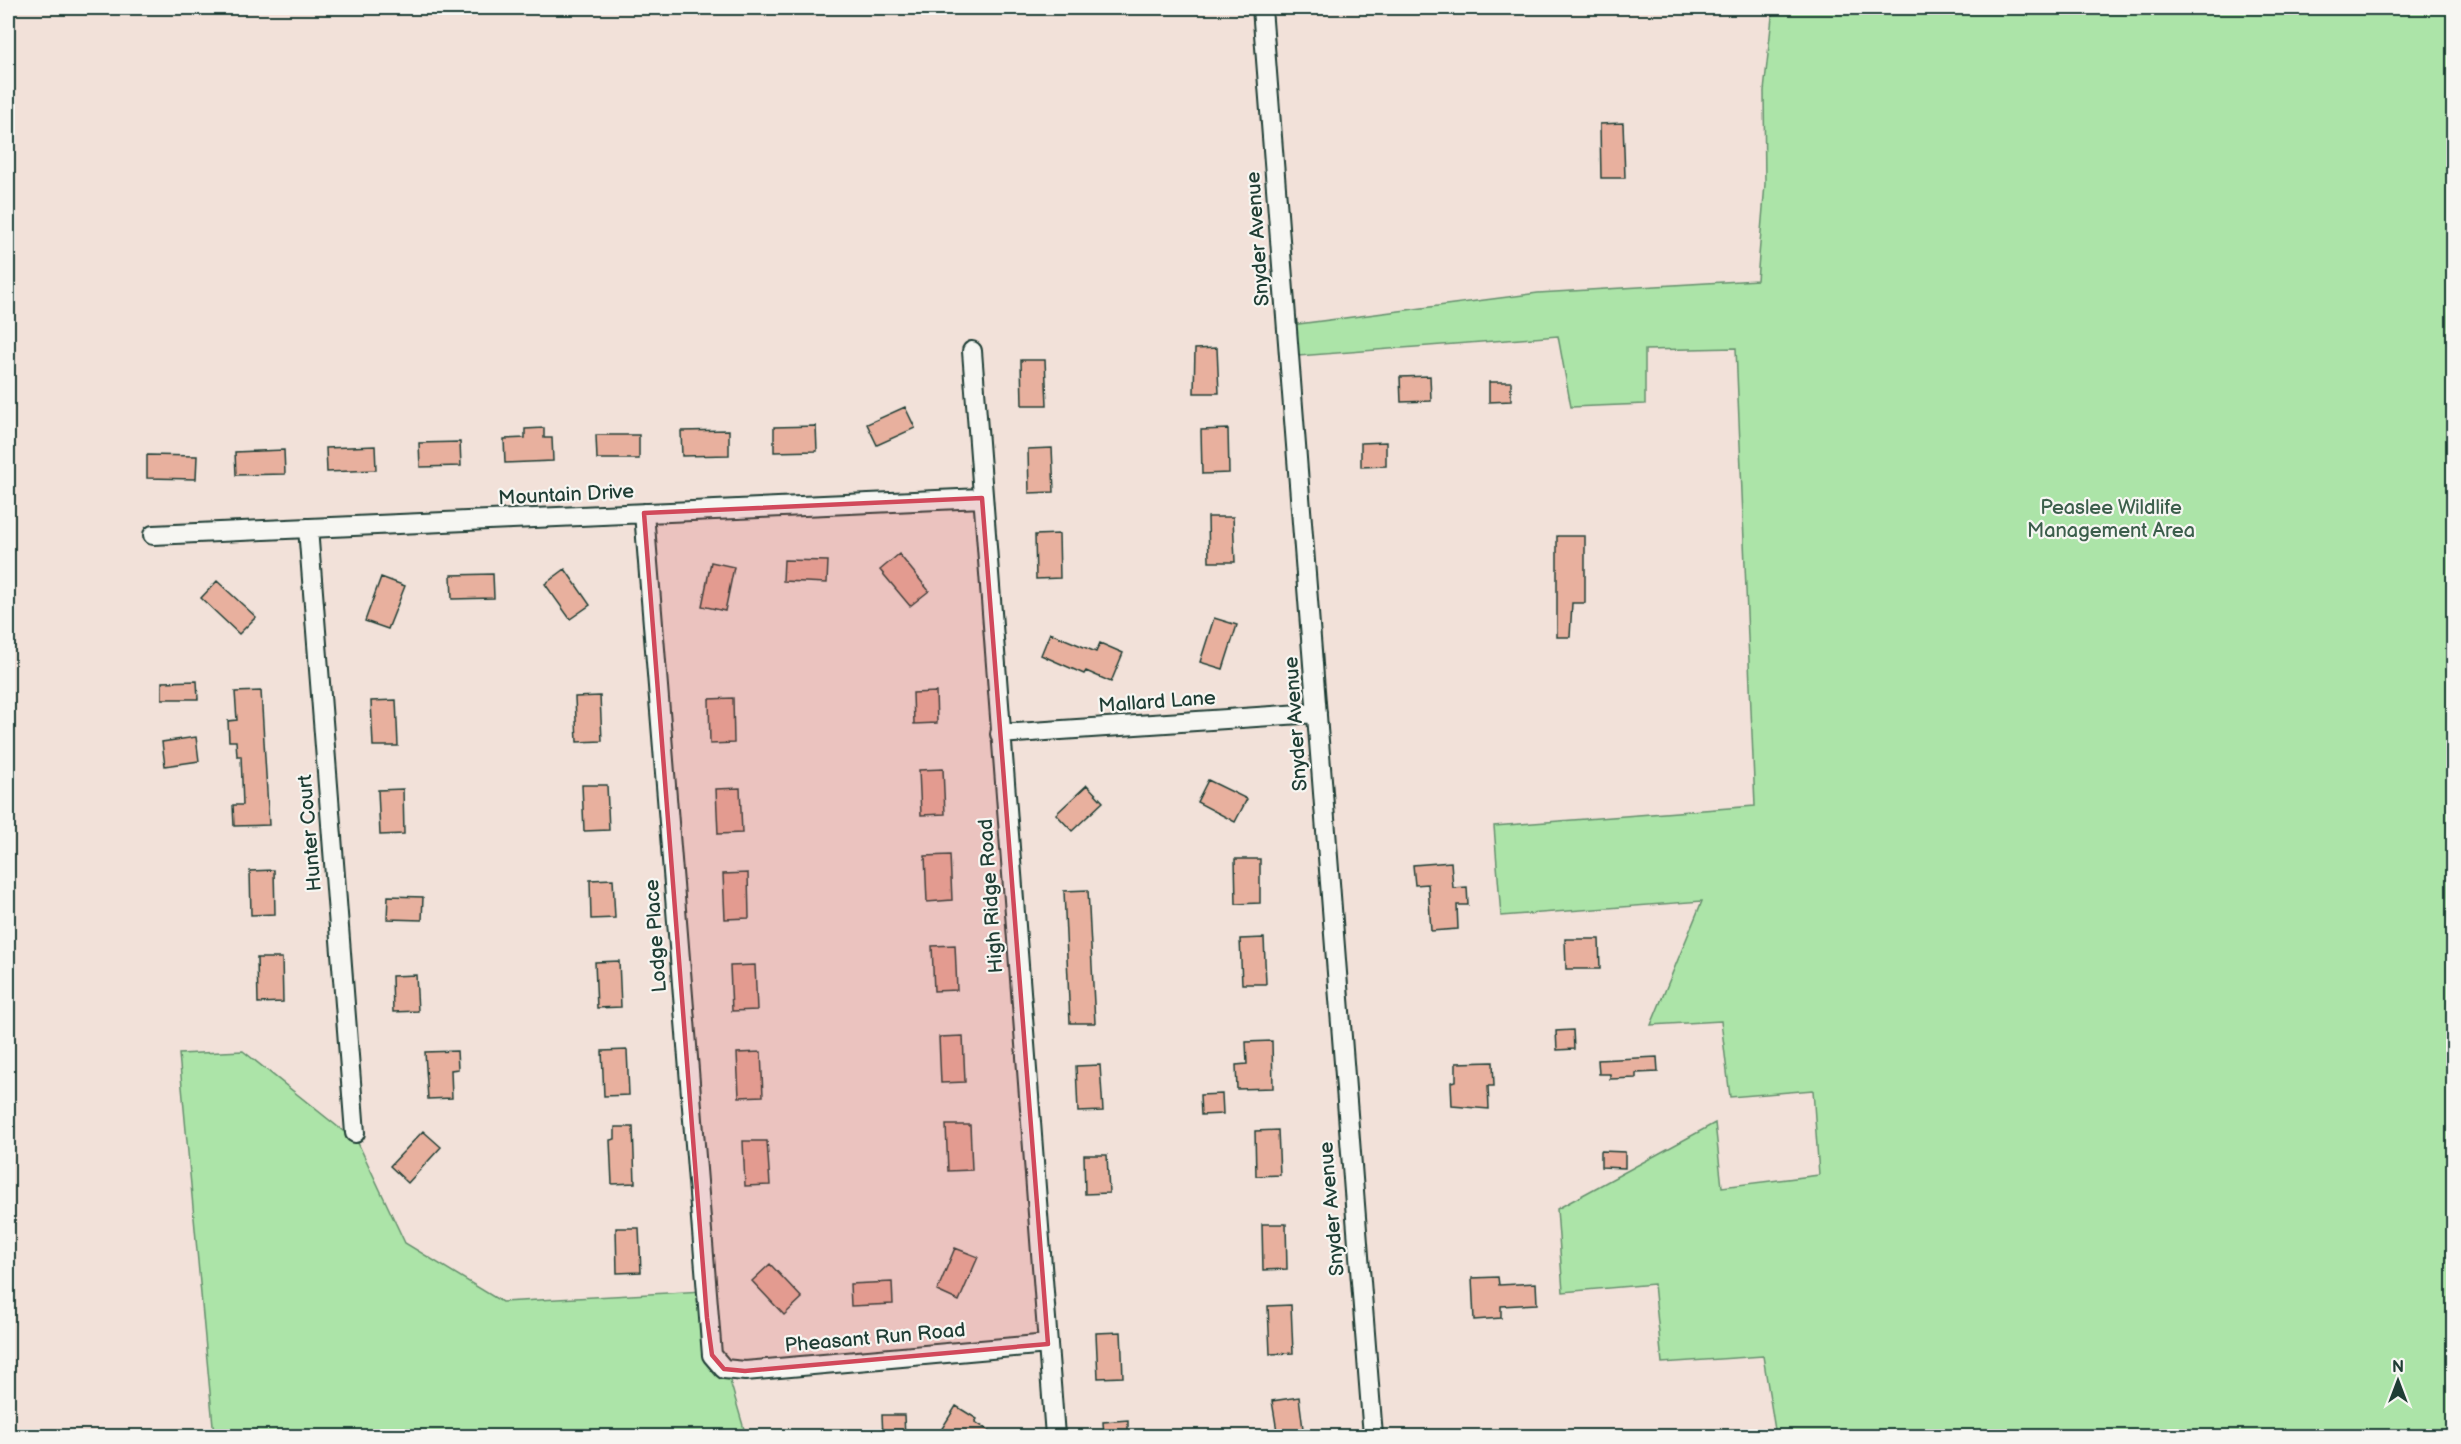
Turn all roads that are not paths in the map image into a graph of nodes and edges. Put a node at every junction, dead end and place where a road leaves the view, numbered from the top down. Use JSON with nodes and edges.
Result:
{"nodes":[{"id":1,"x":1262,"y":8,"type":"edge"},
{"id":2,"x":972,"y":351,"type":"dead end"},
{"id":3,"x":982,"y":498,"type":"junction"},
{"id":4,"x":644,"y":513,"type":"junction"},
{"id":5,"x":308,"y":528,"type":"junction"},
{"id":6,"x":153,"y":535,"type":"dead end"},
{"id":7,"x":1317,"y":712,"type":"junction"},
{"id":8,"x":1000,"y":734,"type":"junction"},
{"id":9,"x":355,"y":1133,"type":"dead end"},
{"id":10,"x":1048,"y":1344,"type":"junction"},
{"id":11,"x":712,"y":1354,"type":"joint"},
{"id":12,"x":1056,"y":1437,"type":"edge"},
{"id":13,"x":1373,"y":1437,"type":"edge"}],
"edges":[{"from":1,"to":7,"type":"street","name":"Snyder Avenue"},
{"from":2,"to":3,"type":"street","name":"High Ridge Road"},
{"from":3,"to":4,"type":"street","name":"Mountain Drive"},
{"from":3,"to":8,"type":"street","name":"High Ridge Road"},
{"from":4,"to":5,"type":"street","name":"Mountain Drive"},
{"from":4,"to":11,"type":"street","name":"Lodge Place"},
{"from":5,"to":6,"type":"street","name":"Mountain Drive"},
{"from":5,"to":9,"type":"street","name":"Hunter Court"},
{"from":7,"to":8,"type":"street","name":"Mallard Lane"},
{"from":7,"to":13,"type":"street","name":"Snyder Avenue"},
{"from":8,"to":10,"type":"street","name":"High Ridge Road"},
{"from":10,"to":11,"type":"street","name":"Pheasant Run Road"},
{"from":10,"to":12,"type":"street","name":"High Ridge Road"}]}
